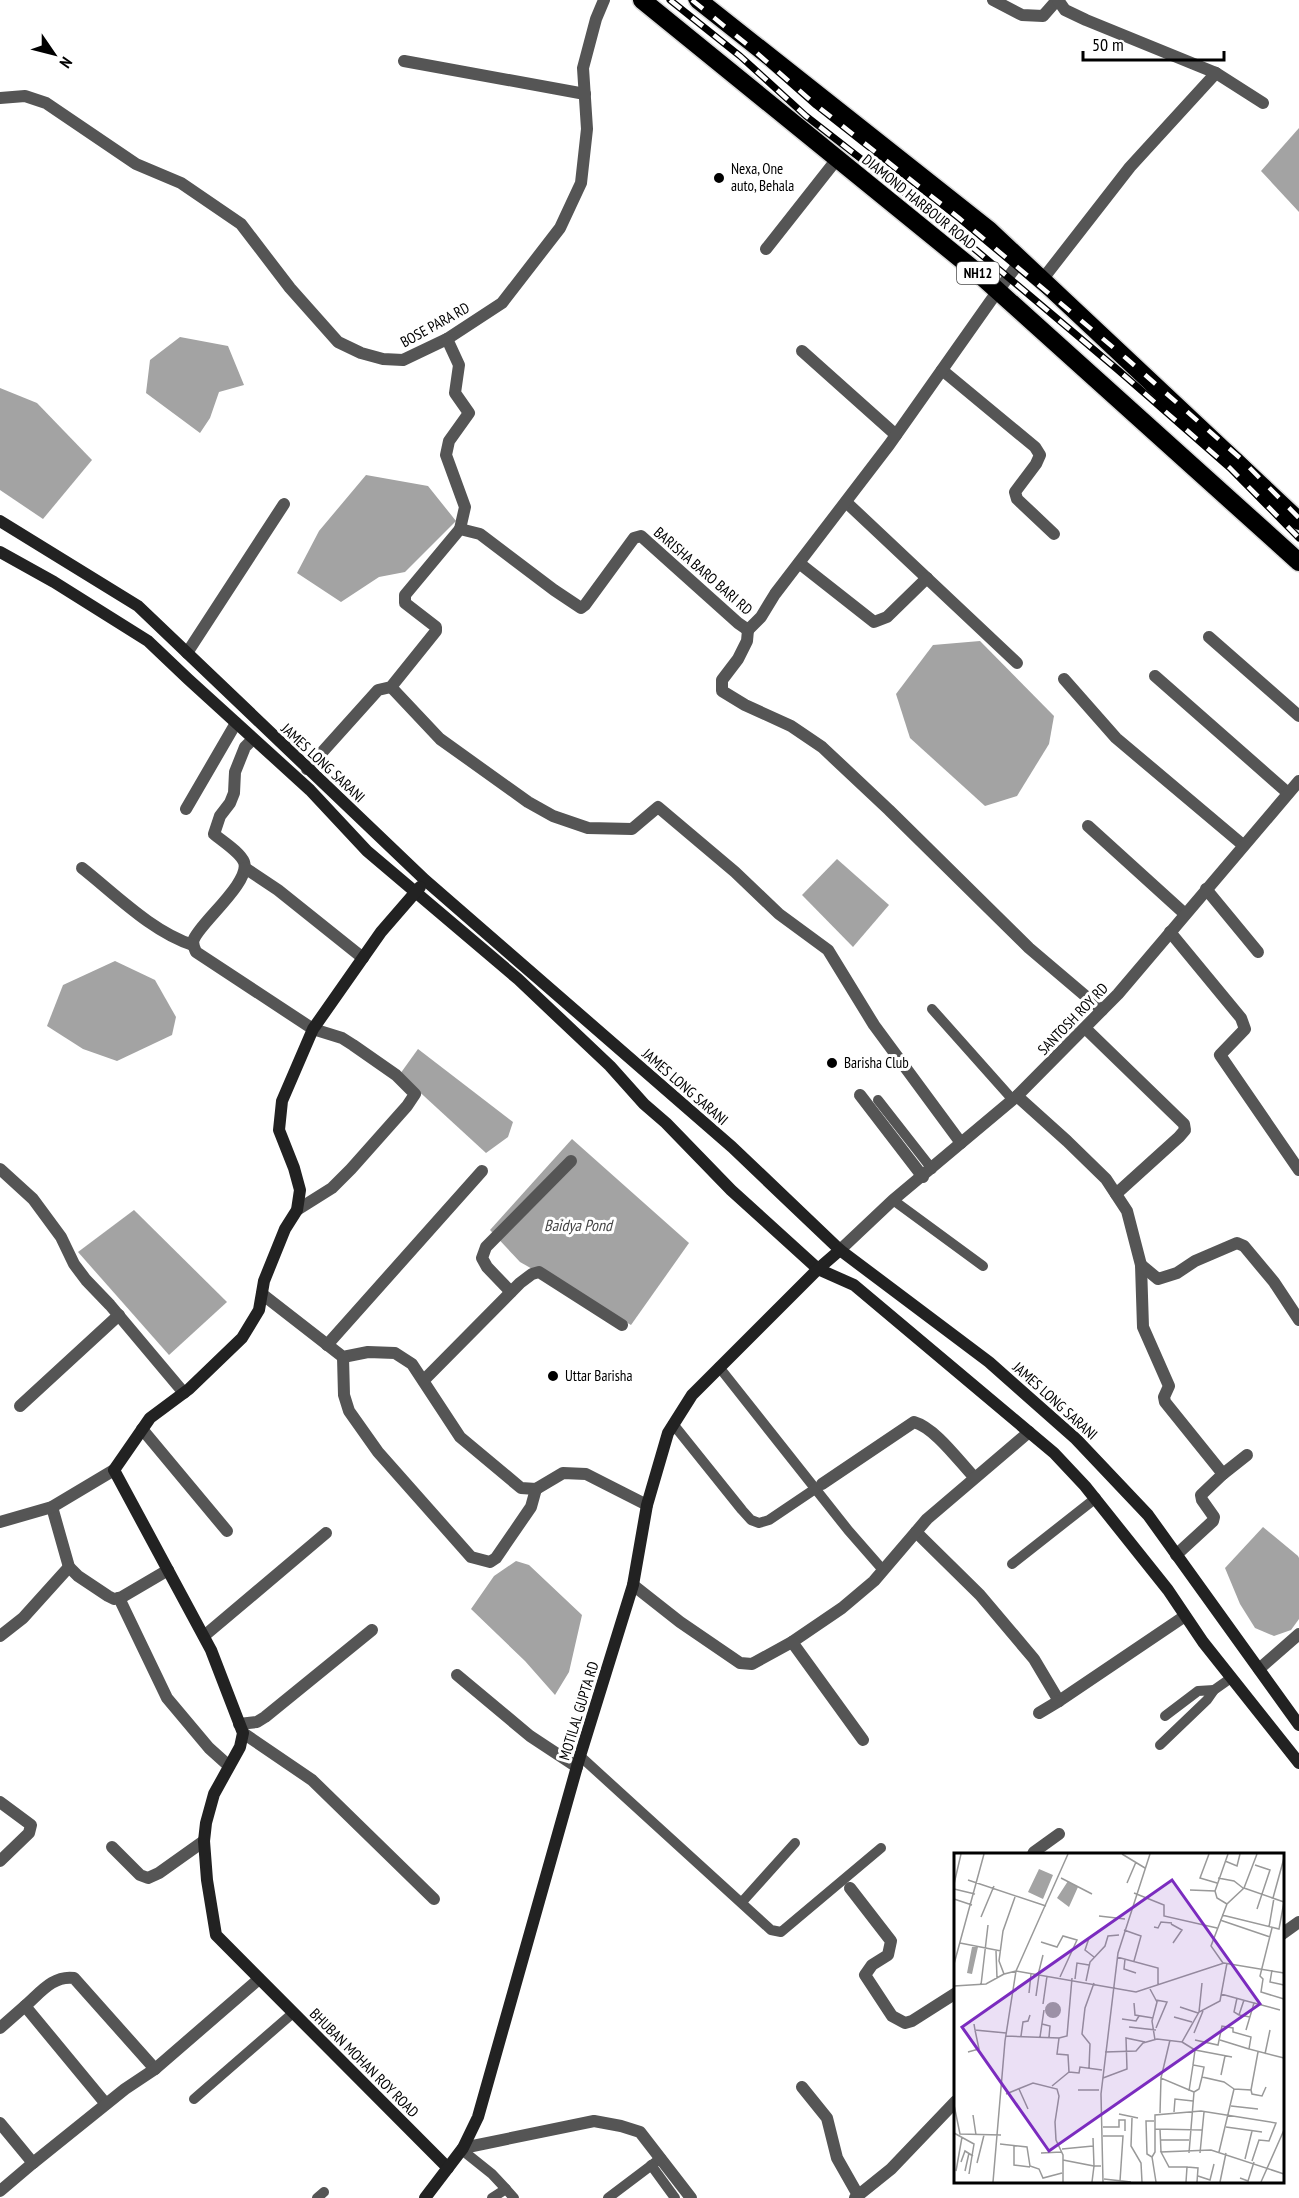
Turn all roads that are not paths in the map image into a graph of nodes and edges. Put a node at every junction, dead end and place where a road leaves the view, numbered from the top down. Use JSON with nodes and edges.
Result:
{"nodes":[{"id":1,"x":604,"y":0,"type":"edge"},
{"id":2,"x":642,"y":0,"type":"edge"},
{"id":3,"x":698,"y":0,"type":"edge"},
{"id":4,"x":993,"y":0,"type":"edge"},
{"id":5,"x":1058,"y":0,"type":"edge"},
{"id":6,"x":404,"y":61,"type":"dead end"},
{"id":7,"x":1216,"y":73,"type":"junction"},
{"id":8,"x":585,"y":94,"type":"junction"},
{"id":9,"x":0,"y":98,"type":"edge"},
{"id":10,"x":1263,"y":103,"type":"dead end"},
{"id":11,"x":837,"y":159,"type":"junction"},
{"id":12,"x":766,"y":249,"type":"dead end"},
{"id":13,"x":1022,"y":260,"type":"junction"},
{"id":14,"x":1042,"y":280,"type":"junction"},
{"id":15,"x":998,"y":291,"type":"junction"},
{"id":16,"x":447,"y":339,"type":"junction"},
{"id":17,"x":802,"y":351,"type":"dead end"},
{"id":18,"x":942,"y":370,"type":"junction"},
{"id":19,"x":896,"y":435,"type":"junction"},
{"id":20,"x":846,"y":502,"type":"junction"},
{"id":21,"x":285,"y":504,"type":"dead end"},
{"id":22,"x":0,"y":521,"type":"edge"},
{"id":23,"x":1299,"y":521,"type":"edge"},
{"id":24,"x":460,"y":529,"type":"junction"},
{"id":25,"x":1053,"y":534,"type":"dead end"},
{"id":26,"x":0,"y":552,"type":"edge"},
{"id":27,"x":1299,"y":562,"type":"edge"},
{"id":28,"x":799,"y":563,"type":"junction"},
{"id":29,"x":927,"y":578,"type":"junction"},
{"id":30,"x":748,"y":630,"type":"junction"},
{"id":31,"x":1209,"y":637,"type":"dead end"},
{"id":32,"x":187,"y":653,"type":"junction"},
{"id":33,"x":1017,"y":663,"type":"dead end"},
{"id":34,"x":1155,"y":676,"type":"dead end"},
{"id":35,"x":1064,"y":679,"type":"dead end"},
{"id":36,"x":392,"y":687,"type":"junction"},
{"id":37,"x":1299,"y":716,"type":"edge"},
{"id":38,"x":236,"y":723,"type":"junction"},
{"id":39,"x":253,"y":739,"type":"junction"},
{"id":40,"x":307,"y":769,"type":"junction"},
{"id":41,"x":1294,"y":790,"type":"edge"},
{"id":42,"x":186,"y":809,"type":"dead end"},
{"id":43,"x":1088,"y":826,"type":"dead end"},
{"id":44,"x":1243,"y":845,"type":"junction"},
{"id":45,"x":82,"y":868,"type":"dead end"},
{"id":46,"x":245,"y":868,"type":"junction"},
{"id":47,"x":425,"y":880,"type":"junction"},
{"id":48,"x":1206,"y":889,"type":"junction"},
{"id":49,"x":416,"y":892,"type":"junction"},
{"id":50,"x":1185,"y":914,"type":"junction"},
{"id":51,"x":477,"y":925,"type":"junction"},
{"id":52,"x":1170,"y":932,"type":"junction"},
{"id":53,"x":467,"y":937,"type":"junction"},
{"id":54,"x":193,"y":945,"type":"junction"},
{"id":55,"x":1258,"y":952,"type":"dead end"},
{"id":56,"x":363,"y":958,"type":"junction"},
{"id":57,"x":932,"y":1009,"type":"dead end"},
{"id":58,"x":1102,"y":1010,"type":"junction"},
{"id":59,"x":1085,"y":1028,"type":"junction"},
{"id":60,"x":313,"y":1029,"type":"junction"},
{"id":61,"x":860,"y":1095,"type":"dead end"},
{"id":62,"x":1015,"y":1098,"type":"junction"},
{"id":63,"x":878,"y":1100,"type":"dead end"},
{"id":64,"x":961,"y":1143,"type":"junction"},
{"id":65,"x":571,"y":1161,"type":"dead end"},
{"id":66,"x":0,"y":1169,"type":"edge"},
{"id":67,"x":1299,"y":1170,"type":"edge"},
{"id":68,"x":482,"y":1171,"type":"dead end"},
{"id":69,"x":928,"y":1173,"type":"junction"},
{"id":70,"x":1116,"y":1194,"type":"junction"},
{"id":71,"x":893,"y":1200,"type":"junction"},
{"id":72,"x":297,"y":1210,"type":"junction"},
{"id":73,"x":840,"y":1250,"type":"junction"},
{"id":74,"x":1141,"y":1265,"type":"junction"},
{"id":75,"x":983,"y":1266,"type":"dead end"},
{"id":76,"x":818,"y":1269,"type":"junction"},
{"id":77,"x":511,"y":1292,"type":"junction"},
{"id":78,"x":262,"y":1294,"type":"junction"},
{"id":79,"x":119,"y":1315,"type":"junction"},
{"id":80,"x":1299,"y":1320,"type":"edge"},
{"id":81,"x":622,"y":1325,"type":"dead end"},
{"id":82,"x":327,"y":1345,"type":"junction"},
{"id":83,"x":343,"y":1357,"type":"junction"},
{"id":84,"x":719,"y":1367,"type":"junction"},
{"id":85,"x":424,"y":1380,"type":"junction"},
{"id":86,"x":184,"y":1393,"type":"junction"},
{"id":87,"x":20,"y":1406,"type":"dead end"},
{"id":88,"x":673,"y":1424,"type":"junction"},
{"id":89,"x":142,"y":1429,"type":"junction"},
{"id":90,"x":1029,"y":1432,"type":"junction"},
{"id":91,"x":1247,"y":1455,"type":"dead end"},
{"id":92,"x":114,"y":1470,"type":"junction"},
{"id":93,"x":1223,"y":1474,"type":"junction"},
{"id":94,"x":974,"y":1477,"type":"junction"},
{"id":95,"x":819,"y":1486,"type":"junction"},
{"id":96,"x":536,"y":1489,"type":"junction"},
{"id":97,"x":1096,"y":1498,"type":"junction"},
{"id":98,"x":648,"y":1505,"type":"junction"},
{"id":99,"x":52,"y":1507,"type":"junction"},
{"id":100,"x":0,"y":1522,"type":"edge"},
{"id":101,"x":227,"y":1531,"type":"dead end"},
{"id":102,"x":916,"y":1532,"type":"junction"},
{"id":103,"x":326,"y":1533,"type":"dead end"},
{"id":104,"x":1176,"y":1555,"type":"junction"},
{"id":105,"x":1012,"y":1564,"type":"dead end"},
{"id":106,"x":69,"y":1567,"type":"junction"},
{"id":107,"x":168,"y":1570,"type":"junction"},
{"id":108,"x":883,"y":1570,"type":"junction"},
{"id":109,"x":633,"y":1585,"type":"junction"},
{"id":110,"x":119,"y":1598,"type":"junction"},
{"id":111,"x":1185,"y":1616,"type":"junction"},
{"id":112,"x":372,"y":1630,"type":"dead end"},
{"id":113,"x":1299,"y":1634,"type":"edge"},
{"id":114,"x":0,"y":1636,"type":"edge"},
{"id":115,"x":204,"y":1636,"type":"junction"},
{"id":116,"x":792,"y":1642,"type":"junction"},
{"id":117,"x":1259,"y":1669,"type":"junction"},
{"id":118,"x":457,"y":1675,"type":"dead end"},
{"id":119,"x":1231,"y":1678,"type":"junction"},
{"id":120,"x":1214,"y":1690,"type":"junction"},
{"id":121,"x":1059,"y":1701,"type":"junction"},
{"id":122,"x":1039,"y":1713,"type":"dead end"},
{"id":123,"x":1165,"y":1716,"type":"dead end"},
{"id":124,"x":1299,"y":1725,"type":"edge"},
{"id":125,"x":241,"y":1729,"type":"junction"},
{"id":126,"x":863,"y":1740,"type":"dead end"},
{"id":127,"x":1160,"y":1745,"type":"dead end"},
{"id":128,"x":579,"y":1762,"type":"junction"},
{"id":129,"x":1299,"y":1763,"type":"edge"},
{"id":130,"x":229,"y":1766,"type":"junction"},
{"id":131,"x":0,"y":1802,"type":"edge"},
{"id":132,"x":1059,"y":1834,"type":"dead end"},
{"id":133,"x":204,"y":1841,"type":"junction"},
{"id":134,"x":795,"y":1843,"type":"dead end"},
{"id":135,"x":112,"y":1847,"type":"dead end"},
{"id":136,"x":881,"y":1848,"type":"dead end"},
{"id":137,"x":1034,"y":1853,"type":"edge"},
{"id":138,"x":0,"y":1861,"type":"edge"},
{"id":139,"x":850,"y":1888,"type":"dead end"},
{"id":140,"x":434,"y":1899,"type":"dead end"},
{"id":141,"x":742,"y":1902,"type":"junction"},
{"id":142,"x":1299,"y":1922,"type":"edge"},
{"id":143,"x":1284,"y":1933,"type":"edge"},
{"id":144,"x":259,"y":1978,"type":"junction"},
{"id":145,"x":954,"y":1994,"type":"edge"},
{"id":146,"x":25,"y":2006,"type":"junction"},
{"id":147,"x":293,"y":2013,"type":"junction"},
{"id":148,"x":0,"y":2028,"type":"edge"},
{"id":149,"x":155,"y":2069,"type":"junction"},
{"id":150,"x":802,"y":2087,"type":"dead end"},
{"id":151,"x":194,"y":2099,"type":"dead end"},
{"id":152,"x":954,"y":2103,"type":"edge"},
{"id":153,"x":105,"y":2104,"type":"junction"},
{"id":154,"x":0,"y":2123,"type":"edge"},
{"id":155,"x":462,"y":2149,"type":"junction"},
{"id":156,"x":656,"y":2162,"type":"junction"},
{"id":157,"x":33,"y":2163,"type":"junction"},
{"id":158,"x":448,"y":2168,"type":"junction"},
{"id":159,"x":0,"y":2191,"type":"edge"},
{"id":160,"x":510,"y":2194,"type":"edge"},
{"id":161,"x":856,"y":2197,"type":"edge"},
{"id":162,"x":425,"y":2198,"type":"edge"},
{"id":163,"x":492,"y":2198,"type":"edge"},
{"id":164,"x":608,"y":2198,"type":"edge"},
{"id":165,"x":675,"y":2198,"type":"edge"},
{"id":166,"x":691,"y":2198,"type":"edge"}],
"edges":[{"from":1,"to":8,"type":"street","name":"BOSE PARA RD"},
{"from":2,"to":11,"type":"highway","name":"DIAMOND HARBOUR ROAD","number":"NH12"},
{"from":3,"to":13,"type":"highway","name":"DIAMOND HARBOUR ROAD","number":"NH12"},
{"from":4,"to":5,"type":"street"},
{"from":5,"to":7,"type":"street"},
{"from":6,"to":8,"type":"street"},
{"from":7,"to":10,"type":"street"},
{"from":7,"to":14,"type":"street"},
{"from":8,"to":16,"type":"street","name":"BOSE PARA RD"},
{"from":9,"to":16,"type":"street","name":"BOSE PARA RD"},
{"from":11,"to":12,"type":"street"},
{"from":11,"to":15,"type":"highway","name":"DIAMOND HARBOUR ROAD","number":"NH12"},
{"from":13,"to":14,"type":"highway","name":"DIAMOND HARBOUR ROAD","number":"NH12"},
{"from":13,"to":15,"type":"street","name":"BARISHA BARO BARI RD"},
{"from":14,"to":23,"type":"highway","name":"DIAMOND HARBOUR ROAD","number":"NH12"},
{"from":15,"to":18,"type":"street","name":"BARISHA BARO BARI RD"},
{"from":15,"to":27,"type":"highway","name":"DIAMOND HARBOUR ROAD","number":"NH12"},
{"from":16,"to":24,"type":"street"},
{"from":17,"to":19,"type":"street"},
{"from":18,"to":19,"type":"street","name":"BARISHA BARO BARI RD"},
{"from":18,"to":25,"type":"street"},
{"from":19,"to":20,"type":"street","name":"BARISHA BARO BARI RD"},
{"from":20,"to":28,"type":"street","name":"BARISHA BARO BARI RD"},
{"from":20,"to":29,"type":"street"},
{"from":21,"to":32,"type":"street"},
{"from":22,"to":32,"type":"main road","name":"JAMES LONG SARANI"},
{"from":24,"to":30,"type":"street","name":"BARISHA BARO BARI RD"},
{"from":24,"to":36,"type":"street"},
{"from":26,"to":38,"type":"main road"},
{"from":28,"to":29,"type":"street"},
{"from":28,"to":30,"type":"street","name":"BARISHA BARO BARI RD"},
{"from":29,"to":33,"type":"street"},
{"from":30,"to":58,"type":"street"},
{"from":31,"to":37,"type":"street"},
{"from":32,"to":40,"type":"main road","name":"JAMES LONG SARANI"},
{"from":34,"to":41,"type":"street"},
{"from":35,"to":44,"type":"street"},
{"from":36,"to":40,"type":"street"},
{"from":36,"to":64,"type":"street"},
{"from":38,"to":39,"type":"main road"},
{"from":38,"to":42,"type":"street"},
{"from":39,"to":46,"type":"street"},
{"from":39,"to":49,"type":"main road"},
{"from":40,"to":47,"type":"main road","name":"JAMES LONG SARANI"},
{"from":41,"to":44,"type":"street","name":"SANTOSH ROY RD"},
{"from":43,"to":50,"type":"street"},
{"from":44,"to":48,"type":"street","name":"SANTOSH ROY RD"},
{"from":45,"to":54,"type":"street"},
{"from":46,"to":54,"type":"street"},
{"from":46,"to":56,"type":"street"},
{"from":47,"to":49,"type":"main road"},
{"from":47,"to":51,"type":"main road","name":"JAMES LONG SARANI"},
{"from":48,"to":50,"type":"street","name":"SANTOSH ROY RD"},
{"from":48,"to":55,"type":"street"},
{"from":49,"to":53,"type":"main road"},
{"from":49,"to":56,"type":"main road"},
{"from":50,"to":52,"type":"street","name":"SANTOSH ROY RD"},
{"from":51,"to":53,"type":"main road"},
{"from":51,"to":73,"type":"main road","name":"JAMES LONG SARANI"},
{"from":52,"to":58,"type":"street","name":"SANTOSH ROY RD"},
{"from":52,"to":67,"type":"street"},
{"from":53,"to":76,"type":"main road"},
{"from":54,"to":60,"type":"street"},
{"from":56,"to":60,"type":"main road"},
{"from":57,"to":62,"type":"lane"},
{"from":58,"to":59,"type":"street","name":"SANTOSH ROY RD"},
{"from":59,"to":62,"type":"street","name":"SANTOSH ROY RD"},
{"from":59,"to":70,"type":"street"},
{"from":60,"to":72,"type":"main road"},
{"from":60,"to":72,"type":"street"},
{"from":61,"to":69,"type":"street"},
{"from":62,"to":64,"type":"street","name":"SANTOSH ROY RD"},
{"from":62,"to":70,"type":"street"},
{"from":63,"to":69,"type":"lane"},
{"from":64,"to":69,"type":"street","name":"SANTOSH ROY RD"},
{"from":65,"to":77,"type":"street"},
{"from":66,"to":79,"type":"street"},
{"from":68,"to":82,"type":"street"},
{"from":69,"to":71,"type":"street","name":"SANTOSH ROY RD"},
{"from":70,"to":74,"type":"street"},
{"from":71,"to":73,"type":"street","name":"SANTOSH ROY RD"},
{"from":71,"to":75,"type":"lane"},
{"from":72,"to":78,"type":"main road"},
{"from":73,"to":76,"type":"main road","name":"MOTILAL GUPTA RD"},
{"from":73,"to":104,"type":"main road","name":"JAMES LONG SARANI"},
{"from":74,"to":80,"type":"street"},
{"from":74,"to":93,"type":"street"},
{"from":76,"to":84,"type":"main road","name":"MOTILAL GUPTA RD"},
{"from":76,"to":90,"type":"main road"},
{"from":77,"to":81,"type":"street"},
{"from":77,"to":85,"type":"street"},
{"from":78,"to":82,"type":"street"},
{"from":78,"to":86,"type":"main road"},
{"from":79,"to":86,"type":"street"},
{"from":79,"to":87,"type":"street"},
{"from":82,"to":83,"type":"street"},
{"from":83,"to":85,"type":"street"},
{"from":83,"to":96,"type":"street"},
{"from":84,"to":88,"type":"main road","name":"MOTILAL GUPTA RD"},
{"from":84,"to":95,"type":"lane"},
{"from":85,"to":96,"type":"street"},
{"from":86,"to":89,"type":"main road"},
{"from":88,"to":95,"type":"lane"},
{"from":88,"to":98,"type":"main road","name":"MOTILAL GUPTA RD"},
{"from":89,"to":92,"type":"main road"},
{"from":89,"to":101,"type":"street"},
{"from":90,"to":94,"type":"street"},
{"from":90,"to":97,"type":"main road"},
{"from":91,"to":93,"type":"street"},
{"from":92,"to":99,"type":"street"},
{"from":92,"to":107,"type":"main road"},
{"from":93,"to":104,"type":"street"},
{"from":94,"to":95,"type":"street"},
{"from":94,"to":102,"type":"street"},
{"from":95,"to":108,"type":"lane"},
{"from":96,"to":98,"type":"street"},
{"from":97,"to":105,"type":"lane"},
{"from":97,"to":111,"type":"main road"},
{"from":98,"to":109,"type":"main road","name":"MOTILAL GUPTA RD"},
{"from":99,"to":100,"type":"street"},
{"from":99,"to":106,"type":"street"},
{"from":102,"to":108,"type":"street"},
{"from":102,"to":121,"type":"street"},
{"from":103,"to":115,"type":"street"},
{"from":104,"to":117,"type":"main road","name":"JAMES LONG SARANI"},
{"from":106,"to":110,"type":"street"},
{"from":106,"to":114,"type":"street"},
{"from":107,"to":110,"type":"street"},
{"from":107,"to":115,"type":"main road"},
{"from":108,"to":116,"type":"street"},
{"from":109,"to":116,"type":"street"},
{"from":109,"to":128,"type":"main road","name":"MOTILAL GUPTA RD"},
{"from":110,"to":130,"type":"street"},
{"from":111,"to":119,"type":"main road"},
{"from":111,"to":121,"type":"street"},
{"from":112,"to":125,"type":"street"},
{"from":113,"to":117,"type":"street"},
{"from":115,"to":125,"type":"main road"},
{"from":116,"to":126,"type":"street"},
{"from":117,"to":124,"type":"main road","name":"JAMES LONG SARANI"},
{"from":118,"to":128,"type":"street"},
{"from":119,"to":120,"type":"lane"},
{"from":119,"to":129,"type":"main road"},
{"from":120,"to":123,"type":"lane"},
{"from":120,"to":127,"type":"lane"},
{"from":121,"to":122,"type":"street"},
{"from":125,"to":130,"type":"main road","name":"BHUBAN MOHAN ROY ROAD"},
{"from":125,"to":140,"type":"street"},
{"from":128,"to":141,"type":"lane"},
{"from":128,"to":155,"type":"main road","name":"MOTILAL GUPTA RD"},
{"from":130,"to":133,"type":"main road","name":"BHUBAN MOHAN ROY ROAD"},
{"from":131,"to":138,"type":"street"},
{"from":132,"to":137,"type":"street"},
{"from":133,"to":135,"type":"street"},
{"from":133,"to":144,"type":"main road","name":"BHUBAN MOHAN ROY ROAD"},
{"from":134,"to":141,"type":"lane"},
{"from":136,"to":141,"type":"lane"},
{"from":139,"to":145,"type":"street"},
{"from":142,"to":143,"type":"street"},
{"from":144,"to":147,"type":"main road","name":"BHUBAN MOHAN ROY ROAD"},
{"from":144,"to":149,"type":"street"},
{"from":146,"to":148,"type":"street"},
{"from":146,"to":149,"type":"street"},
{"from":146,"to":153,"type":"street"},
{"from":147,"to":151,"type":"lane"},
{"from":147,"to":158,"type":"main road","name":"BHUBAN MOHAN ROY ROAD"},
{"from":149,"to":153,"type":"street"},
{"from":150,"to":161,"type":"street"},
{"from":152,"to":161,"type":"street"},
{"from":153,"to":157,"type":"street"},
{"from":154,"to":157,"type":"street"},
{"from":155,"to":156,"type":"street"},
{"from":155,"to":158,"type":"main road","name":"MOTILAL GUPTA RD"},
{"from":155,"to":160,"type":"lane"},
{"from":156,"to":164,"type":"lane"},
{"from":156,"to":165,"type":"lane"},
{"from":156,"to":166,"type":"street"},
{"from":157,"to":159,"type":"street"},
{"from":158,"to":162,"type":"main road","name":"MOTILAL GUPTA RD"},
{"from":160,"to":163,"type":"lane"}]}
